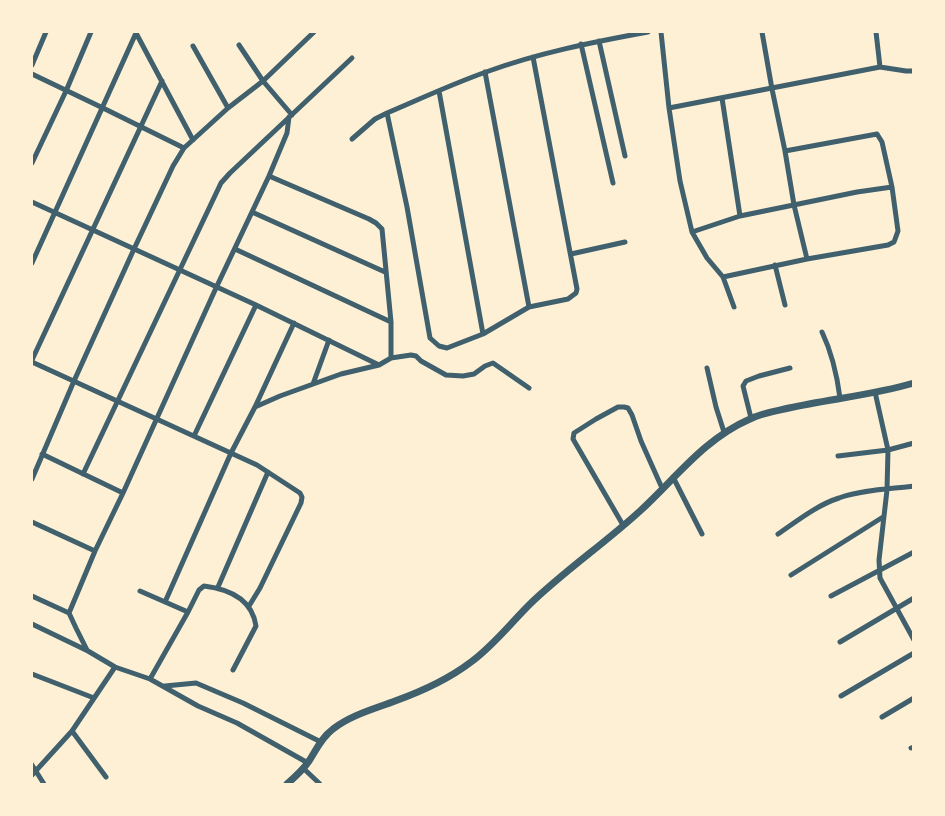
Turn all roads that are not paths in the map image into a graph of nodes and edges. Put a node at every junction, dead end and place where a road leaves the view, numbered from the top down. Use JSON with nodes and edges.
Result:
{"nodes":[{"id":1,"x":46,"y":32,"type":"edge"},
{"id":2,"x":91,"y":32,"type":"edge"},
{"id":3,"x":136,"y":32,"type":"edge"},
{"id":4,"x":314,"y":32,"type":"edge"},
{"id":5,"x":648,"y":32,"type":"edge"},
{"id":6,"x":661,"y":32,"type":"edge"},
{"id":7,"x":762,"y":32,"type":"edge"},
{"id":8,"x":876,"y":32,"type":"edge"},
{"id":9,"x":599,"y":41,"type":"junction"},
{"id":10,"x":581,"y":44,"type":"junction"},
{"id":11,"x":239,"y":45,"type":"dead end"},
{"id":12,"x":193,"y":46,"type":"dead end"},
{"id":13,"x":533,"y":57,"type":"junction"},
{"id":14,"x":352,"y":58,"type":"dead end"},
{"id":15,"x":32,"y":65,"type":"edge"},
{"id":16,"x":880,"y":67,"type":"junction"},
{"id":17,"x":914,"y":71,"type":"edge"},
{"id":18,"x":485,"y":72,"type":"junction"},
{"id":19,"x":32,"y":74,"type":"edge"},
{"id":20,"x":162,"y":81,"type":"junction"},
{"id":21,"x":263,"y":81,"type":"junction"},
{"id":22,"x":772,"y":88,"type":"junction"},
{"id":23,"x":66,"y":91,"type":"junction"},
{"id":24,"x":439,"y":91,"type":"junction"},
{"id":25,"x":722,"y":98,"type":"junction"},
{"id":26,"x":103,"y":108,"type":"junction"},
{"id":27,"x":228,"y":108,"type":"junction"},
{"id":28,"x":669,"y":108,"type":"junction"},
{"id":29,"x":387,"y":113,"type":"junction"},
{"id":30,"x":291,"y":116,"type":"junction"},
{"id":31,"x":141,"y":126,"type":"junction"},
{"id":32,"x":352,"y":139,"type":"dead end"},
{"id":33,"x":193,"y":140,"type":"junction"},
{"id":34,"x":184,"y":148,"type":"junction"},
{"id":35,"x":785,"y":151,"type":"junction"},
{"id":36,"x":625,"y":156,"type":"dead end"},
{"id":37,"x":32,"y":163,"type":"edge"},
{"id":38,"x":269,"y":176,"type":"junction"},
{"id":39,"x":612,"y":183,"type":"dead end"},
{"id":40,"x":892,"y":187,"type":"junction"},
{"id":41,"x":32,"y":202,"type":"edge"},
{"id":42,"x":794,"y":205,"type":"junction"},
{"id":43,"x":252,"y":212,"type":"junction"},
{"id":44,"x":54,"y":213,"type":"junction"},
{"id":45,"x":740,"y":216,"type":"junction"},
{"id":46,"x":92,"y":231,"type":"junction"},
{"id":47,"x":692,"y":232,"type":"junction"},
{"id":48,"x":625,"y":242,"type":"dead end"},
{"id":49,"x":134,"y":249,"type":"junction"},
{"id":50,"x":235,"y":249,"type":"junction"},
{"id":51,"x":571,"y":254,"type":"junction"},
{"id":52,"x":807,"y":259,"type":"junction"},
{"id":53,"x":32,"y":263,"type":"edge"},
{"id":54,"x":775,"y":266,"type":"junction"},
{"id":55,"x":178,"y":270,"type":"junction"},
{"id":56,"x":386,"y":272,"type":"junction"},
{"id":57,"x":723,"y":277,"type":"junction"},
{"id":58,"x":216,"y":288,"type":"junction"},
{"id":59,"x":256,"y":305,"type":"junction"},
{"id":60,"x":785,"y":305,"type":"dead end"},
{"id":61,"x":734,"y":307,"type":"dead end"},
{"id":62,"x":529,"y":308,"type":"junction"},
{"id":63,"x":391,"y":322,"type":"junction"},
{"id":64,"x":294,"y":323,"type":"junction"},
{"id":65,"x":822,"y":332,"type":"dead end"},
{"id":66,"x":483,"y":334,"type":"junction"},
{"id":67,"x":329,"y":340,"type":"junction"},
{"id":68,"x":391,"y":358,"type":"junction"},
{"id":69,"x":32,"y":361,"type":"edge"},
{"id":70,"x":379,"y":365,"type":"junction"},
{"id":71,"x":707,"y":368,"type":"dead end"},
{"id":72,"x":790,"y":368,"type":"dead end"},
{"id":73,"x":74,"y":381,"type":"junction"},
{"id":74,"x":914,"y":383,"type":"edge"},
{"id":75,"x":313,"y":384,"type":"junction"},
{"id":76,"x":529,"y":388,"type":"dead end"},
{"id":77,"x":875,"y":392,"type":"junction"},
{"id":78,"x":840,"y":398,"type":"junction"},
{"id":79,"x":118,"y":401,"type":"junction"},
{"id":80,"x":255,"y":407,"type":"junction"},
{"id":81,"x":751,"y":418,"type":"junction"},
{"id":82,"x":156,"y":419,"type":"junction"},
{"id":83,"x":724,"y":432,"type":"junction"},
{"id":84,"x":194,"y":436,"type":"junction"},
{"id":85,"x":914,"y":443,"type":"edge"},
{"id":86,"x":888,"y":450,"type":"junction"},
{"id":87,"x":231,"y":453,"type":"junction"},
{"id":88,"x":42,"y":454,"type":"junction"},
{"id":89,"x":838,"y":456,"type":"dead end"},
{"id":90,"x":268,"y":472,"type":"junction"},
{"id":91,"x":83,"y":474,"type":"junction"},
{"id":92,"x":673,"y":477,"type":"junction"},
{"id":93,"x":32,"y":479,"type":"edge"},
{"id":94,"x":914,"y":486,"type":"edge"},
{"id":95,"x":662,"y":488,"type":"junction"},
{"id":96,"x":887,"y":490,"type":"junction"},
{"id":97,"x":123,"y":492,"type":"junction"},
{"id":98,"x":883,"y":517,"type":"junction"},
{"id":99,"x":32,"y":522,"type":"edge"},
{"id":100,"x":623,"y":525,"type":"junction"},
{"id":101,"x":702,"y":534,"type":"dead end"},
{"id":102,"x":778,"y":534,"type":"dead end"},
{"id":103,"x":95,"y":551,"type":"junction"},
{"id":104,"x":914,"y":552,"type":"edge"},
{"id":105,"x":879,"y":570,"type":"junction"},
{"id":106,"x":791,"y":575,"type":"dead end"},
{"id":107,"x":218,"y":587,"type":"junction"},
{"id":108,"x":140,"y":591,"type":"dead end"},
{"id":109,"x":32,"y":596,"type":"edge"},
{"id":110,"x":831,"y":596,"type":"dead end"},
{"id":111,"x":914,"y":598,"type":"edge"},
{"id":112,"x":165,"y":602,"type":"junction"},
{"id":113,"x":249,"y":606,"type":"junction"},
{"id":114,"x":897,"y":607,"type":"junction"},
{"id":115,"x":69,"y":612,"type":"junction"},
{"id":116,"x":188,"y":612,"type":"junction"},
{"id":117,"x":32,"y":624,"type":"edge"},
{"id":118,"x":914,"y":640,"type":"edge"},
{"id":119,"x":840,"y":642,"type":"dead end"},
{"id":120,"x":88,"y":651,"type":"junction"},
{"id":121,"x":914,"y":653,"type":"edge"},
{"id":122,"x":115,"y":667,"type":"junction"},
{"id":123,"x":233,"y":670,"type":"dead end"},
{"id":124,"x":32,"y":674,"type":"edge"},
{"id":125,"x":150,"y":679,"type":"junction"},
{"id":126,"x":164,"y":686,"type":"junction"},
{"id":127,"x":841,"y":696,"type":"dead end"},
{"id":128,"x":94,"y":698,"type":"junction"},
{"id":129,"x":914,"y":698,"type":"edge"},
{"id":130,"x":882,"y":717,"type":"dead end"},
{"id":131,"x":72,"y":731,"type":"junction"},
{"id":132,"x":321,"y":741,"type":"junction"},
{"id":133,"x":305,"y":766,"type":"junction"},
{"id":134,"x":33,"y":770,"type":"edge"},
{"id":135,"x":106,"y":777,"type":"dead end"},
{"id":136,"x":44,"y":784,"type":"edge"},
{"id":137,"x":287,"y":784,"type":"edge"},
{"id":138,"x":320,"y":784,"type":"edge"}],
"edges":[{"from":1,"to":15,"type":"street"},
{"from":2,"to":23,"type":"street"},
{"from":3,"to":20,"type":"street"},
{"from":3,"to":26,"type":"street"},
{"from":4,"to":21,"type":"street"},
{"from":5,"to":9,"type":"street"},
{"from":6,"to":28,"type":"street"},
{"from":7,"to":22,"type":"street"},
{"from":8,"to":16,"type":"street"},
{"from":9,"to":10,"type":"street"},
{"from":9,"to":36,"type":"street"},
{"from":10,"to":13,"type":"street"},
{"from":10,"to":39,"type":"street"},
{"from":11,"to":21,"type":"street"},
{"from":12,"to":27,"type":"street"},
{"from":13,"to":18,"type":"street"},
{"from":13,"to":51,"type":"street"},
{"from":14,"to":30,"type":"street"},
{"from":16,"to":17,"type":"street"},
{"from":16,"to":22,"type":"street"},
{"from":18,"to":24,"type":"street"},
{"from":18,"to":62,"type":"street"},
{"from":19,"to":23,"type":"street"},
{"from":20,"to":31,"type":"street"},
{"from":20,"to":33,"type":"street"},
{"from":21,"to":27,"type":"street"},
{"from":21,"to":30,"type":"street"},
{"from":22,"to":25,"type":"street"},
{"from":22,"to":35,"type":"street"},
{"from":23,"to":26,"type":"street"},
{"from":23,"to":37,"type":"street"},
{"from":24,"to":29,"type":"street"},
{"from":24,"to":66,"type":"street"},
{"from":25,"to":28,"type":"street"},
{"from":25,"to":45,"type":"street"},
{"from":26,"to":31,"type":"street"},
{"from":26,"to":44,"type":"street"},
{"from":27,"to":33,"type":"street"},
{"from":28,"to":47,"type":"street"},
{"from":29,"to":32,"type":"street"},
{"from":29,"to":66,"type":"street"},
{"from":30,"to":38,"type":"street"},
{"from":30,"to":55,"type":"street"},
{"from":31,"to":34,"type":"street"},
{"from":31,"to":46,"type":"street"},
{"from":33,"to":34,"type":"street"},
{"from":34,"to":49,"type":"street"},
{"from":35,"to":40,"type":"street"},
{"from":35,"to":42,"type":"street"},
{"from":38,"to":43,"type":"street"},
{"from":38,"to":56,"type":"street"},
{"from":40,"to":42,"type":"street"},
{"from":40,"to":52,"type":"street"},
{"from":41,"to":44,"type":"street"},
{"from":42,"to":45,"type":"street"},
{"from":42,"to":52,"type":"street"},
{"from":43,"to":50,"type":"street"},
{"from":43,"to":56,"type":"street"},
{"from":44,"to":46,"type":"street"},
{"from":44,"to":53,"type":"street"},
{"from":45,"to":47,"type":"street"},
{"from":46,"to":49,"type":"street"},
{"from":46,"to":69,"type":"street"},
{"from":47,"to":57,"type":"street"},
{"from":48,"to":51,"type":"street"},
{"from":49,"to":55,"type":"street"},
{"from":49,"to":73,"type":"street"},
{"from":50,"to":58,"type":"street"},
{"from":50,"to":63,"type":"street"},
{"from":51,"to":62,"type":"street"},
{"from":52,"to":54,"type":"street"},
{"from":54,"to":57,"type":"street"},
{"from":54,"to":60,"type":"street"},
{"from":55,"to":58,"type":"street"},
{"from":55,"to":79,"type":"street"},
{"from":56,"to":63,"type":"street"},
{"from":57,"to":61,"type":"street"},
{"from":58,"to":59,"type":"street"},
{"from":58,"to":82,"type":"street"},
{"from":59,"to":64,"type":"street"},
{"from":59,"to":84,"type":"street"},
{"from":62,"to":66,"type":"street"},
{"from":63,"to":68,"type":"street"},
{"from":64,"to":67,"type":"street"},
{"from":64,"to":80,"type":"street"},
{"from":65,"to":78,"type":"street"},
{"from":67,"to":70,"type":"street"},
{"from":67,"to":75,"type":"street"},
{"from":68,"to":70,"type":"street"},
{"from":68,"to":76,"type":"street"},
{"from":69,"to":73,"type":"street"},
{"from":70,"to":75,"type":"street"},
{"from":71,"to":83,"type":"street"},
{"from":72,"to":81,"type":"street"},
{"from":73,"to":79,"type":"street"},
{"from":73,"to":88,"type":"street"},
{"from":74,"to":77,"type":"street"},
{"from":75,"to":80,"type":"street"},
{"from":77,"to":78,"type":"street"},
{"from":77,"to":86,"type":"street"},
{"from":78,"to":81,"type":"street"},
{"from":79,"to":82,"type":"street"},
{"from":79,"to":91,"type":"street"},
{"from":80,"to":87,"type":"street"},
{"from":81,"to":83,"type":"street"},
{"from":82,"to":84,"type":"street"},
{"from":82,"to":97,"type":"street"},
{"from":83,"to":92,"type":"street"},
{"from":84,"to":87,"type":"street"},
{"from":85,"to":86,"type":"street"},
{"from":86,"to":89,"type":"street"},
{"from":86,"to":96,"type":"street"},
{"from":87,"to":90,"type":"street"},
{"from":87,"to":112,"type":"street"},
{"from":88,"to":91,"type":"street"},
{"from":88,"to":93,"type":"street"},
{"from":90,"to":107,"type":"street"},
{"from":90,"to":113,"type":"street"},
{"from":91,"to":97,"type":"street"},
{"from":92,"to":95,"type":"street"},
{"from":92,"to":101,"type":"street"},
{"from":94,"to":96,"type":"street"},
{"from":95,"to":100,"type":"street"},
{"from":95,"to":100,"type":"street"},
{"from":96,"to":98,"type":"street"},
{"from":96,"to":102,"type":"street"},
{"from":97,"to":103,"type":"street"},
{"from":98,"to":105,"type":"street"},
{"from":98,"to":106,"type":"street"},
{"from":99,"to":103,"type":"street"},
{"from":100,"to":132,"type":"street"},
{"from":103,"to":115,"type":"street"},
{"from":104,"to":105,"type":"street"},
{"from":105,"to":110,"type":"street"},
{"from":105,"to":114,"type":"street"},
{"from":107,"to":113,"type":"street"},
{"from":107,"to":116,"type":"street"},
{"from":108,"to":112,"type":"street"},
{"from":109,"to":115,"type":"street"},
{"from":111,"to":114,"type":"street"},
{"from":112,"to":116,"type":"street"},
{"from":113,"to":123,"type":"street"},
{"from":114,"to":118,"type":"street"},
{"from":114,"to":119,"type":"street"},
{"from":115,"to":120,"type":"street"},
{"from":116,"to":125,"type":"street"},
{"from":117,"to":120,"type":"street"},
{"from":120,"to":122,"type":"street"},
{"from":121,"to":127,"type":"street"},
{"from":122,"to":125,"type":"street"},
{"from":122,"to":128,"type":"street"},
{"from":124,"to":128,"type":"street"},
{"from":125,"to":126,"type":"street"},
{"from":126,"to":132,"type":"street"},
{"from":126,"to":133,"type":"street"},
{"from":128,"to":131,"type":"street"},
{"from":129,"to":130,"type":"street"},
{"from":131,"to":134,"type":"street"},
{"from":131,"to":135,"type":"street"},
{"from":132,"to":133,"type":"street"},
{"from":133,"to":137,"type":"street"},
{"from":133,"to":138,"type":"street"},
{"from":134,"to":136,"type":"street"}]}
